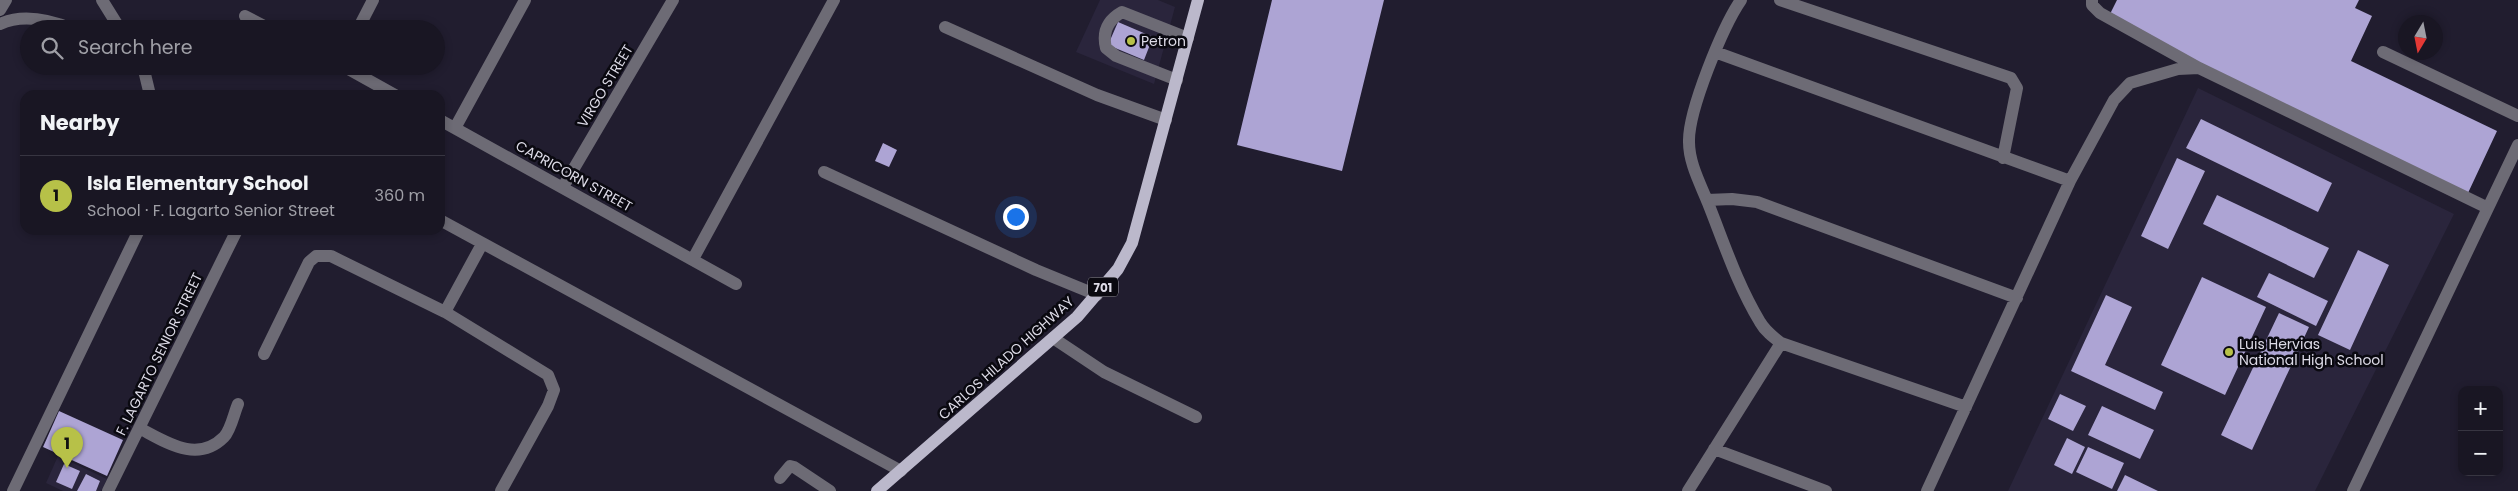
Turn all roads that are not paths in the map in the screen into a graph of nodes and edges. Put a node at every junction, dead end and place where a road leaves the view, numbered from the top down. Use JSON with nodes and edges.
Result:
{"nodes":[{"id":1,"x":6,"y":0,"type":"edge"},
{"id":2,"x":102,"y":0,"type":"edge"},
{"id":3,"x":373,"y":0,"type":"edge"},
{"id":4,"x":525,"y":0,"type":"edge"},
{"id":5,"x":673,"y":0,"type":"edge"},
{"id":6,"x":834,"y":0,"type":"edge"},
{"id":7,"x":1198,"y":0,"type":"edge"},
{"id":8,"x":1741,"y":0,"type":"edge"},
{"id":9,"x":1780,"y":0,"type":"edge"},
{"id":10,"x":2092,"y":0,"type":"edge"},
{"id":11,"x":0,"y":10,"type":"edge"},
{"id":12,"x":245,"y":16,"type":"dead end"},
{"id":13,"x":38,"y":20,"type":"edge"},
{"id":14,"x":114,"y":20,"type":"edge"},
{"id":15,"x":253,"y":20,"type":"edge"},
{"id":16,"x":363,"y":20,"type":"edge"},
{"id":17,"x":0,"y":24,"type":"edge"},
{"id":18,"x":944,"y":27,"type":"dead end"},
{"id":19,"x":1188,"y":38,"type":"junction"},
{"id":20,"x":1715,"y":52,"type":"junction"},
{"id":21,"x":2383,"y":52,"type":"dead end"},
{"id":22,"x":2199,"y":68,"type":"junction"},
{"id":23,"x":144,"y":75,"type":"edge"},
{"id":24,"x":359,"y":75,"type":"edge"},
{"id":25,"x":1177,"y":80,"type":"junction"},
{"id":26,"x":149,"y":90,"type":"edge"},
{"id":27,"x":386,"y":90,"type":"edge"},
{"id":28,"x":2518,"y":116,"type":"edge"},
{"id":29,"x":1166,"y":120,"type":"junction"},
{"id":30,"x":445,"y":123,"type":"edge"},
{"id":31,"x":455,"y":128,"type":"junction"},
{"id":32,"x":2518,"y":145,"type":"edge"},
{"id":33,"x":2003,"y":158,"type":"junction"},
{"id":34,"x":824,"y":172,"type":"dead end"},
{"id":35,"x":2070,"y":180,"type":"junction"},
{"id":36,"x":563,"y":187,"type":"junction"},
{"id":37,"x":1707,"y":200,"type":"junction"},
{"id":38,"x":2488,"y":208,"type":"junction"},
{"id":39,"x":445,"y":223,"type":"edge"},
{"id":40,"x":137,"y":235,"type":"edge"},
{"id":41,"x":236,"y":235,"type":"edge"},
{"id":42,"x":482,"y":244,"type":"junction"},
{"id":43,"x":693,"y":259,"type":"junction"},
{"id":44,"x":736,"y":284,"type":"dead end"},
{"id":45,"x":1097,"y":296,"type":"junction"},
{"id":46,"x":2016,"y":298,"type":"junction"},
{"id":47,"x":445,"y":312,"type":"junction"},
{"id":48,"x":1053,"y":338,"type":"junction"},
{"id":49,"x":1781,"y":343,"type":"junction"},
{"id":50,"x":264,"y":354,"type":"dead end"},
{"id":51,"x":238,"y":404,"type":"dead end"},
{"id":52,"x":1966,"y":408,"type":"junction"},
{"id":53,"x":1196,"y":417,"type":"dead end"},
{"id":54,"x":139,"y":428,"type":"junction"},
{"id":55,"x":1714,"y":449,"type":"junction"},
{"id":56,"x":901,"y":471,"type":"junction"},
{"id":57,"x":780,"y":478,"type":"dead end"},
{"id":58,"x":14,"y":491,"type":"edge"},
{"id":59,"x":108,"y":491,"type":"edge"},
{"id":60,"x":501,"y":491,"type":"edge"},
{"id":61,"x":830,"y":491,"type":"edge"},
{"id":62,"x":877,"y":491,"type":"edge"},
{"id":63,"x":1688,"y":491,"type":"edge"},
{"id":64,"x":1826,"y":491,"type":"edge"},
{"id":65,"x":1927,"y":491,"type":"edge"},
{"id":66,"x":2354,"y":491,"type":"edge"}],
"edges":[{"from":1,"to":11,"type":"street"},
{"from":2,"to":14,"type":"street"},
{"from":3,"to":16,"type":"street"},
{"from":4,"to":31,"type":"street"},
{"from":5,"to":36,"type":"street","name":"VIRGO STREET"},
{"from":6,"to":43,"type":"street"},
{"from":7,"to":19,"type":"main road","name":"CARLOS HILADO HIGHWAY","number":"701"},
{"from":8,"to":20,"type":"street"},
{"from":9,"to":33,"type":"street"},
{"from":10,"to":22,"type":"street"},
{"from":12,"to":15,"type":"street"},
{"from":13,"to":17,"type":"street"},
{"from":18,"to":29,"type":"street"},
{"from":19,"to":25,"type":"main road","name":"CARLOS HILADO HIGHWAY","number":"701"},
{"from":19,"to":25,"type":"street"},
{"from":20,"to":33,"type":"street"},
{"from":20,"to":37,"type":"street"},
{"from":21,"to":28,"type":"street"},
{"from":22,"to":35,"type":"street"},
{"from":22,"to":38,"type":"street"},
{"from":23,"to":26,"type":"street"},
{"from":24,"to":27,"type":"street"},
{"from":25,"to":29,"type":"main road","name":"CARLOS HILADO HIGHWAY","number":"701"},
{"from":29,"to":45,"type":"main road","name":"CARLOS HILADO HIGHWAY","number":"701"},
{"from":30,"to":31,"type":"street","name":"CAPRICORN STREET"},
{"from":31,"to":36,"type":"street","name":"CAPRICORN STREET"},
{"from":32,"to":38,"type":"street"},
{"from":33,"to":35,"type":"street"},
{"from":34,"to":45,"type":"street"},
{"from":35,"to":46,"type":"street"},
{"from":36,"to":43,"type":"street","name":"CAPRICORN STREET"},
{"from":37,"to":46,"type":"street"},
{"from":37,"to":49,"type":"street"},
{"from":38,"to":66,"type":"street"},
{"from":39,"to":42,"type":"street"},
{"from":40,"to":58,"type":"street"},
{"from":41,"to":54,"type":"street","name":"F. LAGARTO SENIOR STREET"},
{"from":42,"to":47,"type":"street"},
{"from":42,"to":56,"type":"street"},
{"from":43,"to":44,"type":"street","name":"CAPRICORN STREET"},
{"from":45,"to":48,"type":"main road","name":"CARLOS HILADO HIGHWAY","number":"701"},
{"from":46,"to":52,"type":"street"},
{"from":47,"to":50,"type":"street"},
{"from":47,"to":60,"type":"street"},
{"from":48,"to":53,"type":"street"},
{"from":48,"to":56,"type":"main road","name":"CARLOS HILADO HIGHWAY","number":"701"},
{"from":49,"to":52,"type":"street"},
{"from":49,"to":55,"type":"street"},
{"from":51,"to":54,"type":"street"},
{"from":52,"to":65,"type":"street"},
{"from":54,"to":59,"type":"street","name":"F. LAGARTO SENIOR STREET"},
{"from":55,"to":63,"type":"street"},
{"from":55,"to":64,"type":"street"},
{"from":56,"to":62,"type":"main road","name":"CARLOS HILADO HIGHWAY","number":"701"},
{"from":57,"to":61,"type":"street"}]}
